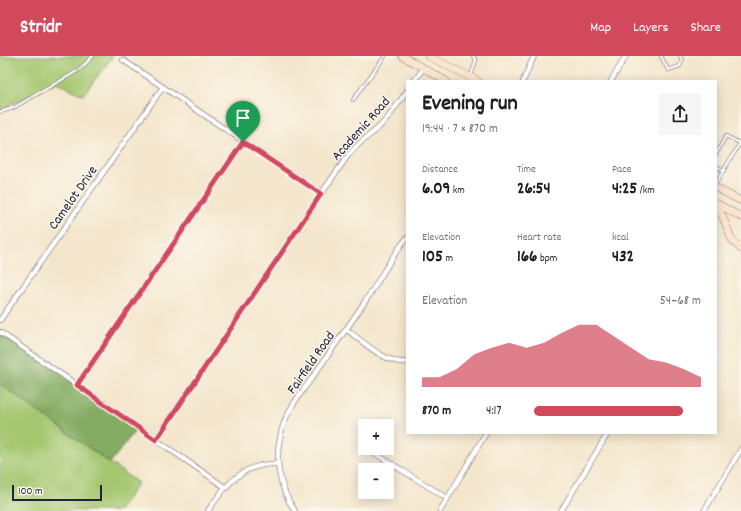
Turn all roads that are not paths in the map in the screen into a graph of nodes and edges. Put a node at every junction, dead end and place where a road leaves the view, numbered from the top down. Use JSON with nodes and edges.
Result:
{"nodes":[{"id":1,"x":94,"y":56,"type":"edge"},
{"id":2,"x":385,"y":56,"type":"edge"},
{"id":3,"x":402,"y":56,"type":"edge"},
{"id":4,"x":428,"y":56,"type":"edge"},
{"id":5,"x":473,"y":56,"type":"edge"},
{"id":6,"x":534,"y":56,"type":"edge"},
{"id":7,"x":626,"y":56,"type":"edge"},
{"id":8,"x":661,"y":56,"type":"edge"},
{"id":9,"x":680,"y":56,"type":"edge"},
{"id":10,"x":123,"y":60,"type":"dead end"},
{"id":11,"x":423,"y":69,"type":"junction"},
{"id":12,"x":415,"y":80,"type":"edge"},
{"id":13,"x":444,"y":80,"type":"edge"},
{"id":14,"x":474,"y":80,"type":"edge"},
{"id":15,"x":523,"y":80,"type":"edge"},
{"id":16,"x":612,"y":80,"type":"edge"},
{"id":17,"x":163,"y":87,"type":"junction"},
{"id":18,"x":406,"y":92,"type":"edge"},
{"id":19,"x":353,"y":100,"type":"dead end"},
{"id":20,"x":0,"y":112,"type":"edge"},
{"id":21,"x":243,"y":142,"type":"junction"},
{"id":22,"x":717,"y":152,"type":"edge"},
{"id":23,"x":717,"y":167,"type":"edge"},
{"id":24,"x":724,"y":171,"type":"junction"},
{"id":25,"x":717,"y":182,"type":"edge"},
{"id":26,"x":717,"y":189,"type":"edge"},
{"id":27,"x":321,"y":194,"type":"junction"},
{"id":28,"x":741,"y":201,"type":"edge"},
{"id":29,"x":717,"y":204,"type":"edge"},
{"id":30,"x":717,"y":209,"type":"edge"},
{"id":31,"x":741,"y":217,"type":"edge"},
{"id":32,"x":406,"y":239,"type":"edge"},
{"id":33,"x":741,"y":249,"type":"edge"},
{"id":34,"x":0,"y":320,"type":"edge"},
{"id":35,"x":346,"y":329,"type":"junction"},
{"id":36,"x":0,"y":332,"type":"edge"},
{"id":37,"x":406,"y":362,"type":"edge"},
{"id":38,"x":77,"y":385,"type":"junction"},
{"id":39,"x":485,"y":434,"type":"edge"},
{"id":40,"x":607,"y":434,"type":"edge"},
{"id":41,"x":156,"y":440,"type":"junction"},
{"id":42,"x":741,"y":449,"type":"edge"},
{"id":43,"x":377,"y":455,"type":"edge"},
{"id":44,"x":278,"y":464,"type":"junction"},
{"id":45,"x":226,"y":488,"type":"junction"},
{"id":46,"x":447,"y":498,"type":"junction"},
{"id":47,"x":208,"y":511,"type":"edge"},
{"id":48,"x":296,"y":511,"type":"edge"},
{"id":49,"x":440,"y":511,"type":"edge"},
{"id":50,"x":561,"y":511,"type":"edge"},
{"id":51,"x":704,"y":511,"type":"edge"}],
"edges":[{"from":1,"to":20,"type":"lane"},
{"from":2,"to":19,"type":"lane"},
{"from":3,"to":11,"type":"street"},
{"from":4,"to":14,"type":"street"},
{"from":5,"to":14,"type":"lane"},
{"from":6,"to":15,"type":"street"},
{"from":7,"to":16,"type":"street"},
{"from":8,"to":9,"type":"lane"},
{"from":10,"to":17,"type":"street"},
{"from":11,"to":12,"type":"street"},
{"from":11,"to":13,"type":"street"},
{"from":17,"to":21,"type":"street"},
{"from":17,"to":34,"type":"street","name":"Camelot Drive"},
{"from":18,"to":27,"type":"street","name":"Academic Road"},
{"from":21,"to":27,"type":"street"},
{"from":21,"to":38,"type":"street"},
{"from":22,"to":24,"type":"lane"},
{"from":23,"to":24,"type":"lane"},
{"from":24,"to":25,"type":"lane"},
{"from":26,"to":28,"type":"street"},
{"from":27,"to":41,"type":"street","name":"Academic Road"},
{"from":29,"to":31,"type":"street"},
{"from":30,"to":33,"type":"street"},
{"from":32,"to":35,"type":"street","name":"Fairfield Road"},
{"from":35,"to":37,"type":"street"},
{"from":35,"to":44,"type":"street","name":"Fairfield Road"},
{"from":36,"to":38,"type":"street"},
{"from":38,"to":41,"type":"street"},
{"from":39,"to":46,"type":"street"},
{"from":40,"to":50,"type":"street"},
{"from":41,"to":45,"type":"street"},
{"from":42,"to":51,"type":"street"},
{"from":43,"to":46,"type":"street"},
{"from":44,"to":45,"type":"street"},
{"from":44,"to":48,"type":"street","name":"Fairfield Road"},
{"from":45,"to":47,"type":"street"},
{"from":46,"to":49,"type":"street"}]}
